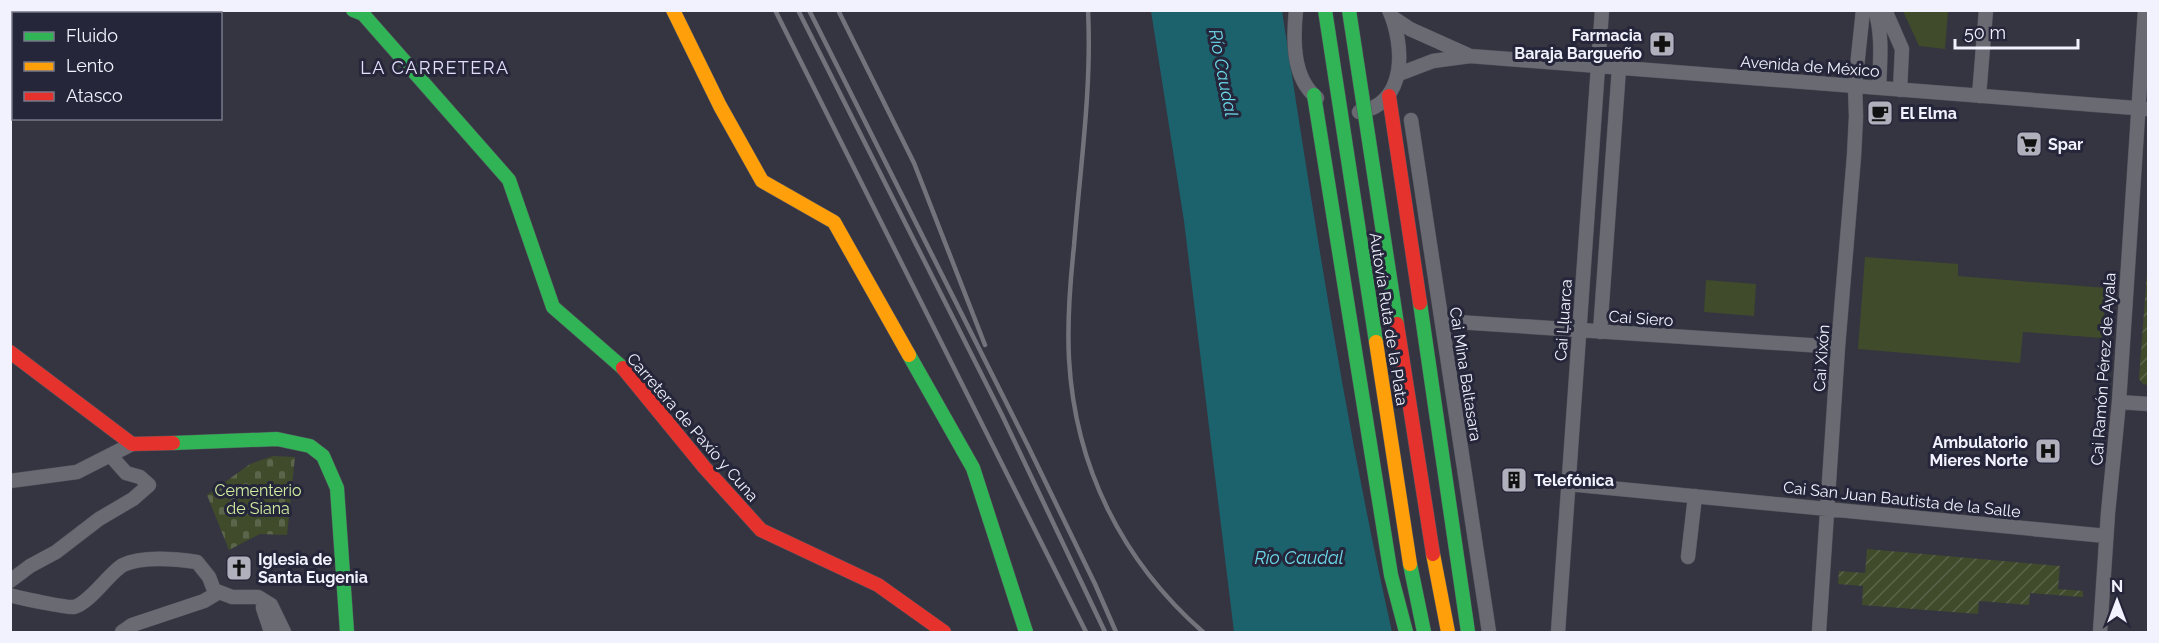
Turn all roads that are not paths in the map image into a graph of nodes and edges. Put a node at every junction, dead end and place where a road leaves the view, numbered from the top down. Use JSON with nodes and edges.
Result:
{"nodes":[{"id":1,"x":353,"y":10,"type":"edge"},
{"id":2,"x":673,"y":10,"type":"edge"},
{"id":3,"x":1296,"y":10,"type":"edge"},
{"id":4,"x":1325,"y":10,"type":"edge"},
{"id":5,"x":1349,"y":10,"type":"edge"},
{"id":6,"x":1602,"y":10,"type":"edge"},
{"id":7,"x":1863,"y":10,"type":"edge"},
{"id":8,"x":1875,"y":10,"type":"edge"},
{"id":9,"x":1885,"y":10,"type":"edge"},
{"id":10,"x":1986,"y":10,"type":"edge"},
{"id":11,"x":2145,"y":10,"type":"edge"},
{"id":12,"x":1391,"y":14,"type":"edge"},
{"id":13,"x":1470,"y":56,"type":"junction"},
{"id":14,"x":1597,"y":66,"type":"junction"},
{"id":15,"x":1619,"y":68,"type":"junction"},
{"id":16,"x":1399,"y":74,"type":"junction"},
{"id":17,"x":1855,"y":86,"type":"junction"},
{"id":18,"x":1879,"y":88,"type":"junction"},
{"id":19,"x":1900,"y":90,"type":"junction"},
{"id":20,"x":1314,"y":95,"type":"junction"},
{"id":21,"x":1389,"y":96,"type":"junction"},
{"id":22,"x":1979,"y":96,"type":"junction"},
{"id":23,"x":2143,"y":109,"type":"edge"},
{"id":24,"x":1411,"y":120,"type":"dead end"},
{"id":25,"x":1442,"y":321,"type":"junction"},
{"id":26,"x":1579,"y":330,"type":"junction"},
{"id":27,"x":1600,"y":332,"type":"junction"},
{"id":28,"x":1838,"y":347,"type":"junction"},
{"id":29,"x":10,"y":352,"type":"edge"},
{"id":30,"x":2119,"y":402,"type":"junction"},
{"id":31,"x":2148,"y":404,"type":"edge"},
{"id":32,"x":132,"y":444,"type":"junction"},
{"id":33,"x":111,"y":456,"type":"junction"},
{"id":34,"x":10,"y":481,"type":"edge"},
{"id":35,"x":1569,"y":484,"type":"junction"},
{"id":36,"x":1695,"y":496,"type":"junction"},
{"id":37,"x":1826,"y":508,"type":"junction"},
{"id":38,"x":2106,"y":536,"type":"junction"},
{"id":39,"x":1688,"y":557,"type":"dead end"},
{"id":40,"x":10,"y":581,"type":"edge"},
{"id":41,"x":219,"y":592,"type":"junction"},
{"id":42,"x":10,"y":595,"type":"edge"},
{"id":43,"x":263,"y":600,"type":"junction"},
{"id":44,"x":122,"y":633,"type":"edge"},
{"id":45,"x":271,"y":633,"type":"edge"},
{"id":46,"x":284,"y":633,"type":"edge"},
{"id":47,"x":347,"y":633,"type":"edge"},
{"id":48,"x":944,"y":633,"type":"edge"},
{"id":49,"x":1026,"y":633,"type":"edge"},
{"id":50,"x":1406,"y":633,"type":"edge"},
{"id":51,"x":1424,"y":633,"type":"edge"},
{"id":52,"x":1448,"y":633,"type":"edge"},
{"id":53,"x":1468,"y":633,"type":"edge"},
{"id":54,"x":1489,"y":633,"type":"edge"},
{"id":55,"x":1558,"y":633,"type":"edge"},
{"id":56,"x":1819,"y":633,"type":"edge"},
{"id":57,"x":2100,"y":633,"type":"edge"}],
"edges":[{"from":1,"to":48,"type":"main road","name":"Carretera de Paxío y Cuna"},
{"from":2,"to":49,"type":"main road"},
{"from":3,"to":20,"type":"street"},
{"from":4,"to":51,"type":"main road","name":"Autovía Ruta de la Plata","bridge":true},
{"from":5,"to":52,"type":"main road","name":"Autovía Ruta de la Plata","bridge":true},
{"from":6,"to":14,"type":"street","name":"Cai Ḷḷuarca"},
{"from":7,"to":17,"type":"street","name":"Cai Xixón"},
{"from":8,"to":18,"type":"street"},
{"from":9,"to":19,"type":"street"},
{"from":10,"to":22,"type":"street"},
{"from":11,"to":23,"type":"street","name":"Cai Ramón Pérez de Ayala"},
{"from":12,"to":13,"type":"street","name":"Avenida de México"},
{"from":12,"to":16,"type":"street"},
{"from":13,"to":14,"type":"street","name":"Avenida de México"},
{"from":13,"to":16,"type":"street","name":"Avenida de México"},
{"from":14,"to":15,"type":"street","name":"Avenida de México"},
{"from":14,"to":26,"type":"street","name":"Cai Ḷḷuarca"},
{"from":15,"to":17,"type":"street","name":"Avenida de México"},
{"from":15,"to":27,"type":"street"},
{"from":16,"to":21,"type":"street"},
{"from":17,"to":18,"type":"street","name":"Avenida de México"},
{"from":17,"to":28,"type":"street","name":"Cai Xixón"},
{"from":18,"to":19,"type":"street","name":"Avenida de México"},
{"from":19,"to":22,"type":"street","name":"Avenida de México"},
{"from":20,"to":21,"type":"street"},
{"from":20,"to":50,"type":"main road"},
{"from":21,"to":53,"type":"main road"},
{"from":22,"to":23,"type":"street","name":"Avenida de México"},
{"from":23,"to":30,"type":"street","name":"Cai Ramón Pérez de Ayala"},
{"from":24,"to":25,"type":"street","name":"Cai Mina Baltasara"},
{"from":25,"to":26,"type":"street","name":"Cai Siero"},
{"from":25,"to":54,"type":"street","name":"Cai Mina Baltasara"},
{"from":26,"to":27,"type":"street","name":"Cai Siero"},
{"from":26,"to":35,"type":"street","name":"Cai Ḷḷuarca"},
{"from":27,"to":28,"type":"street","name":"Cai Siero"},
{"from":28,"to":37,"type":"street","name":"Cai Xixón"},
{"from":29,"to":32,"type":"main road"},
{"from":30,"to":31,"type":"street"},
{"from":30,"to":38,"type":"street","name":"Cai Ramón Pérez de Ayala"},
{"from":32,"to":33,"type":"street"},
{"from":32,"to":47,"type":"main road"},
{"from":33,"to":34,"type":"street"},
{"from":33,"to":40,"type":"street"},
{"from":35,"to":36,"type":"street","name":"Cai San Juan Bautista de la Salle"},
{"from":35,"to":55,"type":"street","name":"Cai Ḷḷuarca"},
{"from":36,"to":37,"type":"street","name":"Cai San Juan Bautista de la Salle"},
{"from":36,"to":39,"type":"street"},
{"from":37,"to":38,"type":"street","name":"Cai San Juan Bautista de la Salle"},
{"from":37,"to":56,"type":"street","name":"Cai Xixón"},
{"from":38,"to":57,"type":"street","name":"Cai Ramón Pérez de Ayala"},
{"from":41,"to":42,"type":"street"},
{"from":41,"to":43,"type":"street"},
{"from":41,"to":44,"type":"street"},
{"from":43,"to":45,"type":"street"},
{"from":43,"to":46,"type":"street"}]}
